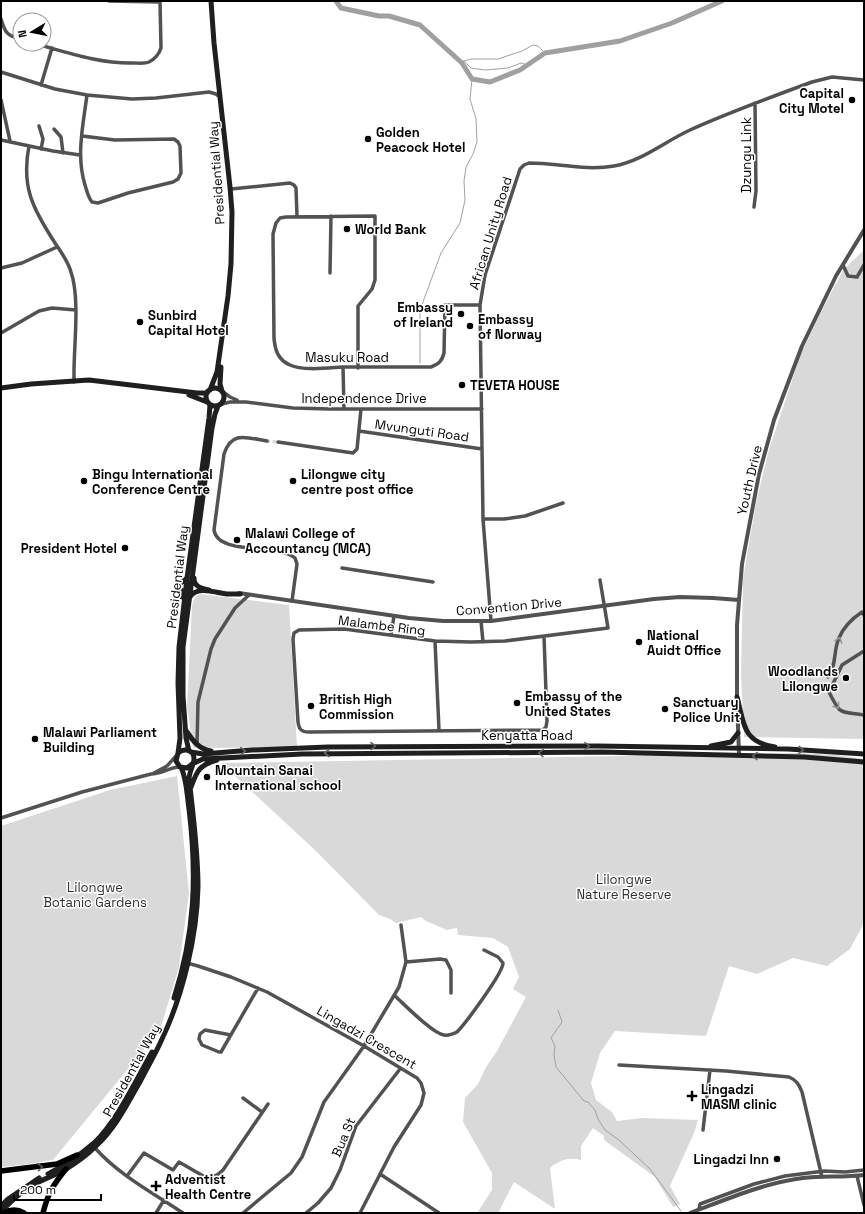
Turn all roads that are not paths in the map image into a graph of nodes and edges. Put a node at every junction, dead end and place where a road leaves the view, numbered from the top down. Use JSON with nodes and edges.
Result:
{"nodes":[{"id":1,"x":108,"y":1,"type":"edge"},
{"id":2,"x":160,"y":1,"type":"edge"},
{"id":3,"x":211,"y":1,"type":"edge"},
{"id":4,"x":1,"y":18,"type":"edge"},
{"id":5,"x":12,"y":37,"type":"edge"},
{"id":6,"x":52,"y":48,"type":"edge"},
{"id":7,"x":51,"y":52,"type":"edge"},
{"id":8,"x":1,"y":72,"type":"edge"},
{"id":9,"x":864,"y":80,"type":"edge"},
{"id":10,"x":219,"y":83,"type":"junction"},
{"id":11,"x":42,"y":85,"type":"junction"},
{"id":12,"x":209,"y":92,"type":"junction"},
{"id":13,"x":87,"y":95,"type":"junction"},
{"id":14,"x":1,"y":100,"type":"edge"},
{"id":15,"x":222,"y":100,"type":"junction"},
{"id":16,"x":755,"y":103,"type":"junction"},
{"id":17,"x":39,"y":126,"type":"dead end"},
{"id":18,"x":54,"y":129,"type":"dead end"},
{"id":19,"x":82,"y":136,"type":"junction"},
{"id":20,"x":1,"y":140,"type":"edge"},
{"id":21,"x":10,"y":142,"type":"junction"},
{"id":22,"x":29,"y":146,"type":"junction"},
{"id":23,"x":41,"y":149,"type":"junction"},
{"id":24,"x":63,"y":153,"type":"junction"},
{"id":25,"x":80,"y":155,"type":"junction"},
{"id":26,"x":231,"y":189,"type":"junction"},
{"id":27,"x":754,"y":207,"type":"dead end"},
{"id":28,"x":297,"y":216,"type":"junction"},
{"id":29,"x":331,"y":216,"type":"junction"},
{"id":30,"x":864,"y":230,"type":"edge"},
{"id":31,"x":57,"y":247,"type":"junction"},
{"id":32,"x":843,"y":265,"type":"junction"},
{"id":33,"x":864,"y":265,"type":"edge"},
{"id":34,"x":1,"y":268,"type":"edge"},
{"id":35,"x":330,"y":273,"type":"dead end"},
{"id":36,"x":480,"y":306,"type":"junction"},
{"id":37,"x":76,"y":310,"type":"junction"},
{"id":38,"x":1,"y":333,"type":"edge"},
{"id":39,"x":222,"y":344,"type":"junction"},
{"id":40,"x":343,"y":368,"type":"junction"},
{"id":41,"x":358,"y":368,"type":"junction"},
{"id":42,"x":74,"y":382,"type":"junction"},
{"id":43,"x":1,"y":388,"type":"edge"},
{"id":44,"x":209,"y":390,"type":"junction"},
{"id":45,"x":176,"y":391,"type":"junction"},
{"id":46,"x":222,"y":392,"type":"junction"},
{"id":47,"x":246,"y":402,"type":"junction"},
{"id":48,"x":208,"y":403,"type":"junction"},
{"id":49,"x":220,"y":405,"type":"junction"},
{"id":50,"x":344,"y":409,"type":"junction"},
{"id":51,"x":361,"y":409,"type":"junction"},
{"id":52,"x":482,"y":409,"type":"junction"},
{"id":53,"x":359,"y":431,"type":"junction"},
{"id":54,"x":267,"y":441,"type":"tunnel mouth"},
{"id":55,"x":278,"y":442,"type":"tunnel mouth"},
{"id":56,"x":482,"y":449,"type":"junction"},
{"id":57,"x":564,"y":503,"type":"dead end"},
{"id":58,"x":483,"y":519,"type":"junction"},
{"id":59,"x":197,"y":541,"type":"junction"},
{"id":60,"x":342,"y":568,"type":"dead end"},
{"id":61,"x":187,"y":578,"type":"junction"},
{"id":62,"x":600,"y":580,"type":"dead end"},
{"id":63,"x":433,"y":582,"type":"dead end"},
{"id":64,"x":188,"y":587,"type":"junction"},
{"id":65,"x":209,"y":590,"type":"junction"},
{"id":66,"x":240,"y":594,"type":"junction"},
{"id":67,"x":249,"y":595,"type":"junction"},
{"id":68,"x":739,"y":600,"type":"junction"},
{"id":69,"x":189,"y":601,"type":"junction"},
{"id":70,"x":292,"y":601,"type":"junction"},
{"id":71,"x":605,"y":606,"type":"junction"},
{"id":72,"x":864,"y":615,"type":"edge"},
{"id":73,"x":394,"y":616,"type":"junction"},
{"id":74,"x":491,"y":620,"type":"junction"},
{"id":75,"x":481,"y":621,"type":"junction"},
{"id":76,"x":180,"y":634,"type":"junction"},
{"id":77,"x":391,"y":635,"type":"junction"},
{"id":78,"x":544,"y":636,"type":"junction"},
{"id":79,"x":435,"y":641,"type":"junction"},
{"id":80,"x":483,"y":642,"type":"junction"},
{"id":81,"x":864,"y":651,"type":"edge"},
{"id":82,"x":828,"y":677,"type":"dead end"},
{"id":83,"x":737,"y":697,"type":"junction"},
{"id":84,"x":864,"y":715,"type":"edge"},
{"id":85,"x":186,"y":729,"type":"junction"},
{"id":86,"x":438,"y":730,"type":"junction"},
{"id":87,"x":738,"y":733,"type":"junction"},
{"id":88,"x":197,"y":745,"type":"junction"},
{"id":89,"x":702,"y":748,"type":"junction"},
{"id":90,"x":738,"y":748,"type":"junction"},
{"id":91,"x":788,"y":749,"type":"junction"},
{"id":92,"x":190,"y":751,"type":"junction"},
{"id":93,"x":221,"y":753,"type":"junction"},
{"id":94,"x":177,"y":754,"type":"junction"},
{"id":95,"x":864,"y":754,"type":"edge"},
{"id":96,"x":739,"y":755,"type":"junction"},
{"id":97,"x":228,"y":758,"type":"junction"},
{"id":98,"x":864,"y":762,"type":"edge"},
{"id":99,"x":192,"y":765,"type":"junction"},
{"id":100,"x":181,"y":767,"type":"junction"},
{"id":101,"x":151,"y":774,"type":"junction"},
{"id":102,"x":190,"y":788,"type":"junction"},
{"id":103,"x":1,"y":818,"type":"edge"},
{"id":104,"x":401,"y":925,"type":"dead end"},
{"id":105,"x":484,"y":950,"type":"dead end"},
{"id":106,"x":406,"y":962,"type":"junction"},
{"id":107,"x":187,"y":963,"type":"junction"},
{"id":108,"x":258,"y":988,"type":"junction"},
{"id":109,"x":451,"y":993,"type":"dead end"},
{"id":110,"x":395,"y":996,"type":"junction"},
{"id":111,"x":231,"y":1035,"type":"junction"},
{"id":112,"x":364,"y":1046,"type":"junction"},
{"id":113,"x":619,"y":1065,"type":"dead end"},
{"id":114,"x":400,"y":1069,"type":"junction"},
{"id":115,"x":710,"y":1070,"type":"junction"},
{"id":116,"x":243,"y":1098,"type":"dead end"},
{"id":117,"x":268,"y":1104,"type":"dead end"},
{"id":118,"x":262,"y":1112,"type":"junction"},
{"id":119,"x":704,"y":1130,"type":"dead end"},
{"id":120,"x":95,"y":1148,"type":"junction"},
{"id":121,"x":77,"y":1156,"type":"junction"},
{"id":122,"x":66,"y":1169,"type":"junction"},
{"id":123,"x":864,"y":1170,"type":"edge"},
{"id":124,"x":1,"y":1171,"type":"edge"},
{"id":125,"x":821,"y":1172,"type":"junction"},
{"id":126,"x":380,"y":1174,"type":"junction"},
{"id":127,"x":864,"y":1175,"type":"edge"},
{"id":128,"x":127,"y":1176,"type":"junction"},
{"id":129,"x":857,"y":1176,"type":"junction"},
{"id":130,"x":822,"y":1177,"type":"junction"},
{"id":131,"x":164,"y":1200,"type":"junction"},
{"id":132,"x":864,"y":1205,"type":"edge"},
{"id":133,"x":1,"y":1206,"type":"edge"},
{"id":134,"x":699,"y":1209,"type":"junction"},
{"id":135,"x":1,"y":1212,"type":"edge"},
{"id":136,"x":4,"y":1213,"type":"edge"},
{"id":137,"x":24,"y":1213,"type":"edge"},
{"id":138,"x":43,"y":1213,"type":"edge"},
{"id":139,"x":156,"y":1213,"type":"edge"},
{"id":140,"x":183,"y":1213,"type":"edge"},
{"id":141,"x":243,"y":1213,"type":"edge"},
{"id":142,"x":306,"y":1213,"type":"edge"},
{"id":143,"x":360,"y":1213,"type":"edge"},
{"id":144,"x":439,"y":1213,"type":"edge"},
{"id":145,"x":690,"y":1213,"type":"edge"}],
"edges":[{"from":1,"to":2,"type":"street"},
{"from":2,"to":6,"type":"street"},
{"from":3,"to":10,"type":"main road","name":"Presidential Way"},
{"from":4,"to":5,"type":"street"},
{"from":7,"to":11,"type":"street"},
{"from":8,"to":11,"type":"street"},
{"from":9,"to":16,"type":"street","name":"African Unity Road"},
{"from":10,"to":12,"type":"street"},
{"from":10,"to":15,"type":"main road","name":"Presidential Way"},
{"from":11,"to":13,"type":"street"},
{"from":12,"to":13,"type":"street"},
{"from":12,"to":15,"type":"street"},
{"from":13,"to":19,"type":"street"},
{"from":14,"to":21,"type":"street"},
{"from":15,"to":26,"type":"main road","name":"Presidential Way"},
{"from":16,"to":27,"type":"street","name":"Dzungu Link"},
{"from":16,"to":36,"type":"street","name":"African Unity Road"},
{"from":17,"to":23,"type":"street"},
{"from":18,"to":24,"type":"street"},
{"from":19,"to":25,"type":"street"},
{"from":19,"to":25,"type":"street"},
{"from":20,"to":21,"type":"street"},
{"from":21,"to":22,"type":"street"},
{"from":22,"to":23,"type":"street"},
{"from":22,"to":31,"type":"street"},
{"from":23,"to":24,"type":"street"},
{"from":24,"to":25,"type":"street"},
{"from":26,"to":28,"type":"street"},
{"from":26,"to":39,"type":"main road","name":"Presidential Way"},
{"from":28,"to":29,"type":"street","name":"Masuku Road"},
{"from":28,"to":40,"type":"street","name":"Masuku Road"},
{"from":29,"to":35,"type":"street"},
{"from":29,"to":41,"type":"street","name":"Masuku Road"},
{"from":30,"to":32,"type":"street","name":"Youth Drive"},
{"from":31,"to":34,"type":"street"},
{"from":31,"to":37,"type":"street"},
{"from":32,"to":33,"type":"street"},
{"from":32,"to":68,"type":"street","name":"Youth Drive"},
{"from":36,"to":41,"type":"street","name":"Masuku Road"},
{"from":36,"to":52,"type":"street","name":"African Unity Road"},
{"from":37,"to":38,"type":"street"},
{"from":37,"to":42,"type":"street"},
{"from":39,"to":44,"type":"main road","name":"Presidential Way"},
{"from":39,"to":46,"type":"main road","name":"Presidential Way"},
{"from":40,"to":41,"type":"street","name":"Masuku Road"},
{"from":40,"to":50,"type":"street"},
{"from":42,"to":43,"type":"main road"},
{"from":42,"to":45,"type":"main road"},
{"from":44,"to":45,"type":"main road"},
{"from":44,"to":46,"type":"main road"},
{"from":44,"to":48,"type":"main road"},
{"from":45,"to":48,"type":"main road"},
{"from":46,"to":47,"type":"street","name":"Independence Drive"},
{"from":46,"to":49,"type":"main road"},
{"from":47,"to":49,"type":"street","name":"Independence Drive"},
{"from":47,"to":50,"type":"street","name":"Independence Drive"},
{"from":48,"to":49,"type":"main road"},
{"from":48,"to":61,"type":"main road","name":"Presidential Way"},
{"from":49,"to":59,"type":"main road","name":"Presidential Way"},
{"from":50,"to":51,"type":"street","name":"Independence Drive"},
{"from":51,"to":52,"type":"street","name":"Independence Drive"},
{"from":51,"to":53,"type":"street"},
{"from":52,"to":56,"type":"street","name":"African Unity Road"},
{"from":53,"to":55,"type":"street"},
{"from":53,"to":56,"type":"street","name":"Mvunguti Road"},
{"from":54,"to":70,"type":"street"},
{"from":56,"to":58,"type":"street","name":"African Unity Road"},
{"from":57,"to":58,"type":"street"},
{"from":58,"to":74,"type":"street","name":"African Unity Road"},
{"from":59,"to":64,"type":"main road","name":"Presidential Way"},
{"from":59,"to":65,"type":"main road"},
{"from":60,"to":63,"type":"street"},
{"from":61,"to":64,"type":"main road","name":"Presidential Way"},
{"from":61,"to":76,"type":"main road"},
{"from":62,"to":71,"type":"street"},
{"from":64,"to":65,"type":"street","name":"Convention Drive"},
{"from":64,"to":69,"type":"main road","name":"Presidential Way"},
{"from":64,"to":76,"type":"main road","name":"Presidential Way"},
{"from":65,"to":66,"type":"street","name":"Convention Drive"},
{"from":66,"to":67,"type":"street","name":"Convention Drive"},
{"from":66,"to":69,"type":"main road"},
{"from":67,"to":70,"type":"street","name":"Convention Drive"},
{"from":67,"to":88,"type":"street"},
{"from":68,"to":71,"type":"street","name":"Convention Drive"},
{"from":68,"to":83,"type":"street","name":"Youth Drive"},
{"from":69,"to":85,"type":"main road","name":"Presidential Way"},
{"from":70,"to":73,"type":"street","name":"Convention Drive"},
{"from":71,"to":74,"type":"street","name":"Convention Drive"},
{"from":71,"to":78,"type":"street","name":"Malambe Ring"},
{"from":82,"to":72,"type":"street","one_way":true},
{"from":73,"to":75,"type":"street","name":"Convention Drive"},
{"from":73,"to":77,"type":"street"},
{"from":74,"to":75,"type":"street","name":"Convention Drive"},
{"from":75,"to":80,"type":"street"},
{"from":76,"to":94,"type":"main road","name":"Presidential Way"},
{"from":77,"to":79,"type":"street","name":"Malambe Ring"},
{"from":77,"to":86,"type":"street","name":"Malambe Ring"},
{"from":78,"to":80,"type":"street","name":"Malambe Ring"},
{"from":78,"to":86,"type":"street","name":"Malambe Ring"},
{"from":79,"to":80,"type":"street","name":"Malambe Ring"},
{"from":79,"to":86,"type":"street"},
{"from":81,"to":84,"type":"street","one_way":true},
{"from":83,"to":87,"type":"street","name":"Youth Drive"},
{"from":83,"to":91,"type":"main road"},
{"from":85,"to":88,"type":"main road"},
{"from":85,"to":92,"type":"main road","name":"Presidential Way"},
{"from":87,"to":89,"type":"main road"},
{"from":87,"to":90,"type":"street","name":"Youth Drive"},
{"from":88,"to":93,"type":"main road"},
{"from":89,"to":90,"type":"main road","name":"Kenyatta Road"},
{"from":93,"to":89,"type":"main road","name":"Kenyatta Road","one_way":true},
{"from":90,"to":91,"type":"main road","name":"Kenyatta Road"},
{"from":90,"to":96,"type":"street","name":"Youth Drive"},
{"from":91,"to":95,"type":"main road","name":"Kenyatta Road","one_way":true},
{"from":92,"to":93,"type":"main road","name":"Kenyatta Road"},
{"from":92,"to":94,"type":"main road"},
{"from":92,"to":99,"type":"main road","name":"Presidential Way"},
{"from":94,"to":100,"type":"main road","name":"Presidential Way"},
{"from":94,"to":101,"type":"street"},
{"from":96,"to":97,"type":"main road","name":"Kenyatta Road","one_way":true},
{"from":98,"to":96,"type":"main road","name":"Kenyatta Road","one_way":true},
{"from":97,"to":99,"type":"main road","name":"Kenyatta Road"},
{"from":97,"to":102,"type":"main road"},
{"from":99,"to":100,"type":"main road"},
{"from":99,"to":102,"type":"main road","name":"Presidential Way"},
{"from":100,"to":101,"type":"street"},
{"from":100,"to":121,"type":"main road","name":"Presidential Way"},
{"from":101,"to":103,"type":"street"},
{"from":102,"to":107,"type":"main road","name":"Presidential Way"},
{"from":104,"to":106,"type":"street"},
{"from":105,"to":110,"type":"street"},
{"from":106,"to":109,"type":"street"},
{"from":106,"to":110,"type":"street"},
{"from":107,"to":108,"type":"street","name":"Lingadzi Crescent"},
{"from":107,"to":120,"type":"main road","name":"Presidential Way"},
{"from":108,"to":111,"type":"street"},
{"from":108,"to":112,"type":"street","name":"Lingadzi Crescent"},
{"from":110,"to":112,"type":"street"},
{"from":111,"to":111,"type":"street"},
{"from":112,"to":114,"type":"street","name":"Lingadzi Crescent"},
{"from":112,"to":141,"type":"street"},
{"from":113,"to":115,"type":"street"},
{"from":114,"to":126,"type":"street","name":"Lingadzi Crescent"},
{"from":114,"to":142,"type":"street","name":"Bua St"},
{"from":115,"to":119,"type":"street"},
{"from":115,"to":125,"type":"street"},
{"from":116,"to":118,"type":"street"},
{"from":117,"to":118,"type":"street"},
{"from":118,"to":128,"type":"street"},
{"from":120,"to":122,"type":"main road","name":"Presidential Way"},
{"from":120,"to":128,"type":"street"},
{"from":124,"to":121,"type":"highway","one_way":true},
{"from":121,"to":133,"type":"main road","name":"Presidential Way"},
{"from":122,"to":135,"type":"main road","name":"Presidential Way"},
{"from":122,"to":138,"type":"highway"},
{"from":123,"to":125,"type":"street"},
{"from":125,"to":130,"type":"street"},
{"from":125,"to":134,"type":"street"},
{"from":126,"to":143,"type":"street","name":"Lingadzi Crescent"},
{"from":126,"to":144,"type":"street"},
{"from":127,"to":129,"type":"street"},
{"from":128,"to":131,"type":"street"},
{"from":129,"to":130,"type":"street"},
{"from":129,"to":132,"type":"street"},
{"from":130,"to":134,"type":"street"},
{"from":131,"to":139,"type":"street"},
{"from":131,"to":140,"type":"street"},
{"from":134,"to":145,"type":"street"},
{"from":136,"to":137,"type":"highway"}]}
